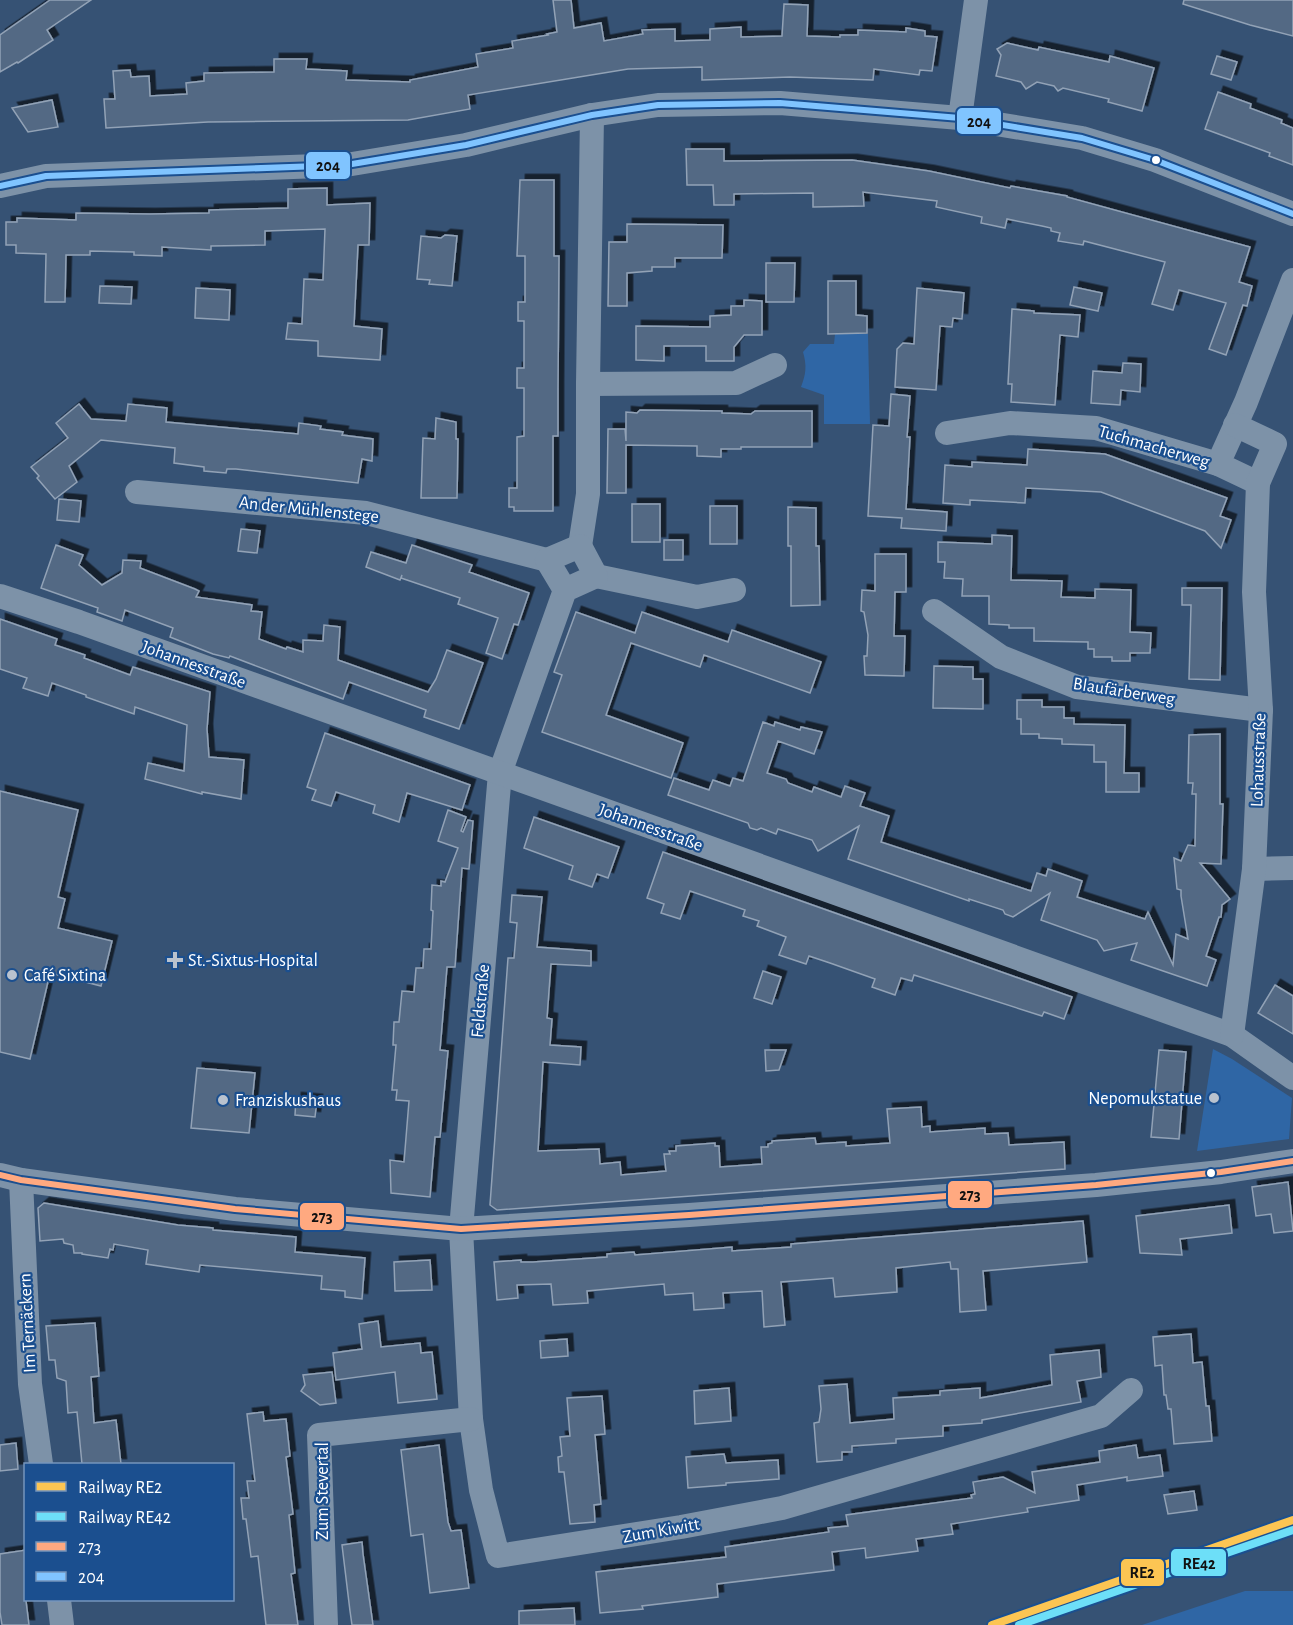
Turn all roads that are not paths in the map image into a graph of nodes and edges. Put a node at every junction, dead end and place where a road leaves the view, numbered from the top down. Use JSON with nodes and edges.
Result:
{"nodes":[{"id":1,"x":976,"y":0,"type":"edge"},
{"id":2,"x":592,"y":115,"type":"junction"},
{"id":3,"x":960,"y":118,"type":"junction"},
{"id":4,"x":0,"y":186,"type":"edge"},
{"id":5,"x":1293,"y":214,"type":"edge"},
{"id":6,"x":1293,"y":280,"type":"edge"},
{"id":7,"x":775,"y":365,"type":"dead end"},
{"id":8,"x":588,"y":384,"type":"junction"},
{"id":9,"x":1235,"y":425,"type":"junction"},
{"id":10,"x":947,"y":433,"type":"dead end"},
{"id":11,"x":1284,"y":447,"type":"edge"},
{"id":12,"x":1218,"y":464,"type":"junction"},
{"id":13,"x":1258,"y":483,"type":"junction"},
{"id":14,"x":137,"y":492,"type":"dead end"},
{"id":15,"x":580,"y":546,"type":"junction"},
{"id":16,"x":547,"y":560,"type":"junction"},
{"id":17,"x":596,"y":576,"type":"junction"},
{"id":18,"x":565,"y":590,"type":"junction"},
{"id":19,"x":734,"y":591,"type":"dead end"},
{"id":20,"x":0,"y":596,"type":"edge"},
{"id":21,"x":934,"y":611,"type":"dead end"},
{"id":22,"x":1261,"y":710,"type":"junction"},
{"id":23,"x":500,"y":773,"type":"junction"},
{"id":24,"x":1293,"y":868,"type":"edge"},
{"id":25,"x":1254,"y":869,"type":"junction"},
{"id":26,"x":1232,"y":1035,"type":"junction"},
{"id":27,"x":1293,"y":1077,"type":"edge"},
{"id":28,"x":1293,"y":1161,"type":"edge"},
{"id":29,"x":10,"y":1178,"type":"edge"},
{"id":30,"x":461,"y":1229,"type":"junction"},
{"id":31,"x":1131,"y":1390,"type":"dead end"},
{"id":32,"x":471,"y":1419,"type":"junction"},
{"id":33,"x":41,"y":1463,"type":"edge"},
{"id":34,"x":59,"y":1601,"type":"edge"},
{"id":35,"x":62,"y":1625,"type":"edge"},
{"id":36,"x":326,"y":1625,"type":"edge"}],
"edges":[{"from":1,"to":3,"type":"street"},
{"from":2,"to":3,"type":"street"},
{"from":2,"to":4,"type":"street"},
{"from":2,"to":8,"type":"street"},
{"from":3,"to":5,"type":"street"},
{"from":6,"to":9,"type":"street"},
{"from":7,"to":8,"type":"street"},
{"from":8,"to":15,"type":"street"},
{"from":9,"to":11,"type":"street","name":"Lohausstraße"},
{"from":9,"to":12,"type":"street"},
{"from":10,"to":12,"type":"street","name":"Tuchmacherweg"},
{"from":11,"to":13,"type":"street","name":"Lohausstraße"},
{"from":12,"to":13,"type":"street"},
{"from":13,"to":22,"type":"street","name":"Lohausstraße"},
{"from":14,"to":16,"type":"street","name":"An der Mühlenstege"},
{"from":15,"to":16,"type":"street"},
{"from":15,"to":17,"type":"street"},
{"from":16,"to":18,"type":"street"},
{"from":17,"to":18,"type":"street"},
{"from":17,"to":19,"type":"street"},
{"from":18,"to":23,"type":"street"},
{"from":20,"to":23,"type":"street","name":"Johannesstraße"},
{"from":21,"to":22,"type":"street","name":"Blaufärberweg"},
{"from":22,"to":25,"type":"street","name":"Lohausstraße"},
{"from":23,"to":26,"type":"street","name":"Johannesstraße"},
{"from":23,"to":30,"type":"street","name":"Feldstraße"},
{"from":24,"to":25,"type":"street"},
{"from":25,"to":26,"type":"street","name":"Lohausstraße"},
{"from":26,"to":27,"type":"street","name":"Johannesstraße"},
{"from":28,"to":30,"type":"street"},
{"from":29,"to":30,"type":"street"},
{"from":29,"to":33,"type":"street","name":"Im Ternäckern"},
{"from":30,"to":32,"type":"street","name":"Zum Kiwitt"},
{"from":31,"to":32,"type":"street","name":"Zum Kiwitt"},
{"from":32,"to":36,"type":"street","name":"Zum Stevertal"},
{"from":34,"to":35,"type":"street"}]}
